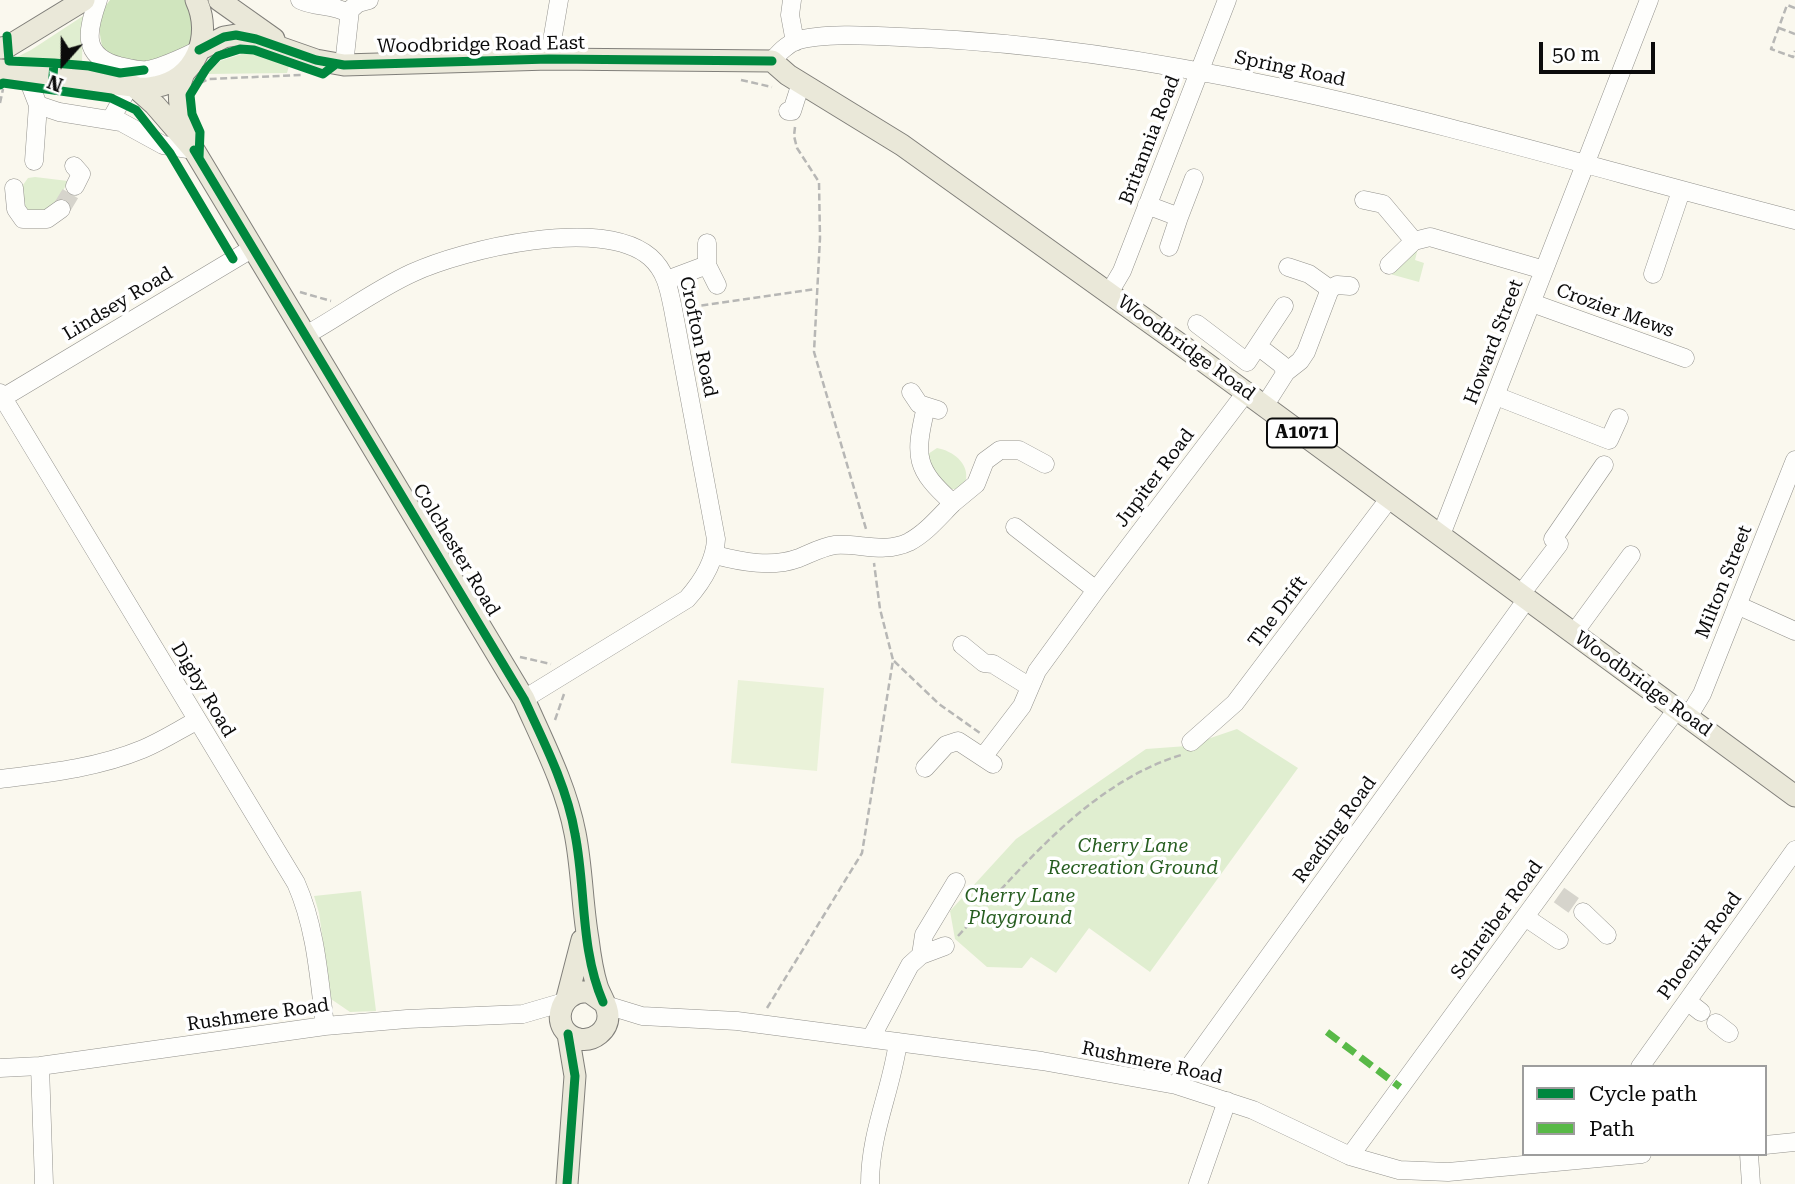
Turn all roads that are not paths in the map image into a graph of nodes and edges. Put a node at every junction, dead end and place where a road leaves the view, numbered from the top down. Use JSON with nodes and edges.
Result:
{"nodes":[{"id":1,"x":84,"y":0,"type":"edge"},
{"id":2,"x":98,"y":0,"type":"edge"},
{"id":3,"x":196,"y":0,"type":"edge"},
{"id":4,"x":219,"y":0,"type":"edge"},
{"id":5,"x":300,"y":0,"type":"edge"},
{"id":6,"x":369,"y":0,"type":"edge"},
{"id":7,"x":559,"y":0,"type":"edge"},
{"id":8,"x":792,"y":0,"type":"edge"},
{"id":9,"x":1227,"y":0,"type":"edge"},
{"id":10,"x":1649,"y":0,"type":"edge"},
{"id":11,"x":349,"y":14,"type":"junction"},
{"id":12,"x":795,"y":42,"type":"junction"},
{"id":13,"x":0,"y":48,"type":"edge"},
{"id":14,"x":289,"y":57,"type":"junction"},
{"id":15,"x":202,"y":59,"type":"junction"},
{"id":16,"x":550,"y":59,"type":"junction"},
{"id":17,"x":772,"y":61,"type":"junction"},
{"id":18,"x":340,"y":65,"type":"junction"},
{"id":19,"x":1199,"y":71,"type":"junction"},
{"id":20,"x":190,"y":79,"type":"junction"},
{"id":21,"x":1,"y":80,"type":"edge"},
{"id":22,"x":28,"y":80,"type":"junction"},
{"id":23,"x":135,"y":88,"type":"junction"},
{"id":24,"x":798,"y":89,"type":"junction"},
{"id":25,"x":38,"y":105,"type":"junction"},
{"id":26,"x":792,"y":118,"type":"road end"},
{"id":27,"x":111,"y":119,"type":"junction"},
{"id":28,"x":194,"y":150,"type":"junction"},
{"id":29,"x":34,"y":161,"type":"dead end"},
{"id":30,"x":1586,"y":164,"type":"junction"},
{"id":31,"x":74,"y":166,"type":"dead end"},
{"id":32,"x":1194,"y":178,"type":"dead end"},
{"id":33,"x":75,"y":186,"type":"tunnel mouth"},
{"id":34,"x":14,"y":188,"type":"dead end"},
{"id":35,"x":1681,"y":191,"type":"junction"},
{"id":36,"x":1364,"y":200,"type":"dead end"},
{"id":37,"x":1147,"y":205,"type":"junction"},
{"id":38,"x":61,"y":209,"type":"tunnel mouth"},
{"id":39,"x":1180,"y":217,"type":"junction"},
{"id":40,"x":1795,"y":220,"type":"edge"},
{"id":41,"x":1414,"y":241,"type":"junction"},
{"id":42,"x":707,"y":243,"type":"dead end"},
{"id":43,"x":1169,"y":247,"type":"dead end"},
{"id":44,"x":253,"y":248,"type":"junction"},
{"id":45,"x":707,"y":265,"type":"junction"},
{"id":46,"x":1389,"y":265,"type":"dead end"},
{"id":47,"x":1288,"y":267,"type":"dead end"},
{"id":48,"x":1544,"y":270,"type":"junction"},
{"id":49,"x":1653,"y":274,"type":"dead end"},
{"id":50,"x":667,"y":280,"type":"junction"},
{"id":51,"x":717,"y":285,"type":"dead end"},
{"id":52,"x":1350,"y":286,"type":"dead end"},
{"id":53,"x":1330,"y":289,"type":"junction"},
{"id":54,"x":1109,"y":293,"type":"junction"},
{"id":55,"x":1532,"y":303,"type":"junction"},
{"id":56,"x":1283,"y":306,"type":"dead end"},
{"id":57,"x":1196,"y":324,"type":"dead end"},
{"id":58,"x":306,"y":335,"type":"junction"},
{"id":59,"x":1259,"y":347,"type":"junction"},
{"id":60,"x":1685,"y":358,"type":"dead end"},
{"id":61,"x":1286,"y":372,"type":"junction"},
{"id":62,"x":1247,"y":391,"type":"junction"},
{"id":63,"x":911,"y":392,"type":"dead end"},
{"id":64,"x":2,"y":395,"type":"edge"},
{"id":65,"x":1496,"y":396,"type":"junction"},
{"id":66,"x":1265,"y":405,"type":"junction"},
{"id":67,"x":1619,"y":418,"type":"dead end"},
{"id":68,"x":1795,"y":460,"type":"edge"},
{"id":69,"x":1045,"y":464,"type":"dead end"},
{"id":70,"x":1604,"y":465,"type":"dead end"},
{"id":71,"x":1789,"y":495,"type":"edge"},
{"id":72,"x":1389,"y":499,"type":"junction"},
{"id":73,"x":953,"y":503,"type":"junction"},
{"id":74,"x":1015,"y":527,"type":"dead end"},
{"id":75,"x":1441,"y":536,"type":"junction"},
{"id":76,"x":715,"y":555,"type":"junction"},
{"id":77,"x":1631,"y":555,"type":"dead end"},
{"id":78,"x":1096,"y":590,"type":"junction"},
{"id":79,"x":1524,"y":596,"type":"junction"},
{"id":80,"x":1737,"y":605,"type":"junction"},
{"id":81,"x":1795,"y":631,"type":"edge"},
{"id":82,"x":1574,"y":633,"type":"junction"},
{"id":83,"x":962,"y":645,"type":"dead end"},
{"id":84,"x":1030,"y":687,"type":"junction"},
{"id":85,"x":524,"y":699,"type":"junction"},
{"id":86,"x":1682,"y":713,"type":"junction"},
{"id":87,"x":196,"y":721,"type":"junction"},
{"id":88,"x":1191,"y":742,"type":"road end"},
{"id":89,"x":925,"y":768,"type":"dead end"},
{"id":90,"x":0,"y":779,"type":"edge"},
{"id":91,"x":1795,"y":796,"type":"edge"},
{"id":92,"x":1795,"y":850,"type":"edge"},
{"id":93,"x":956,"y":882,"type":"dead end"},
{"id":94,"x":1583,"y":912,"type":"tunnel mouth"},
{"id":95,"x":1525,"y":916,"type":"junction"},
{"id":96,"x":585,"y":920,"type":"junction"},
{"id":97,"x":1607,"y":935,"type":"dead end"},
{"id":98,"x":1559,"y":940,"type":"dead end"},
{"id":99,"x":945,"y":946,"type":"road end"},
{"id":100,"x":921,"y":956,"type":"junction"},
{"id":101,"x":566,"y":1000,"type":"junction"},
{"id":102,"x":604,"y":1004,"type":"junction"},
{"id":103,"x":523,"y":1014,"type":"junction"},
{"id":104,"x":642,"y":1016,"type":"junction"},
{"id":105,"x":325,"y":1027,"type":"junction"},
{"id":106,"x":566,"y":1030,"type":"junction"},
{"id":107,"x":598,"y":1033,"type":"junction"},
{"id":108,"x":871,"y":1038,"type":"junction"},
{"id":109,"x":898,"y":1042,"type":"junction"},
{"id":110,"x":1642,"y":1065,"type":"edge"},
{"id":111,"x":40,"y":1066,"type":"junction"},
{"id":112,"x":0,"y":1068,"type":"edge"},
{"id":113,"x":575,"y":1076,"type":"junction"},
{"id":114,"x":1176,"y":1085,"type":"junction"},
{"id":115,"x":1227,"y":1101,"type":"junction"},
{"id":116,"x":1795,"y":1142,"type":"edge"},
{"id":117,"x":1767,"y":1145,"type":"edge"},
{"id":118,"x":1350,"y":1156,"type":"junction"},
{"id":119,"x":1597,"y":1156,"type":"edge"},
{"id":120,"x":1749,"y":1156,"type":"edge"},
{"id":121,"x":1575,"y":1157,"type":"edge"},
{"id":122,"x":1504,"y":1176,"type":"edge"},
{"id":123,"x":44,"y":1184,"type":"edge"},
{"id":124,"x":567,"y":1184,"type":"edge"},
{"id":125,"x":870,"y":1184,"type":"edge"},
{"id":126,"x":1198,"y":1184,"type":"edge"},
{"id":127,"x":1751,"y":1184,"type":"edge"}],
"edges":[{"from":1,"to":13,"type":"main road"},
{"from":2,"to":15,"type":"street"},
{"from":3,"to":15,"type":"main road"},
{"from":4,"to":14,"type":"main road","name":"Woodbridge Road East"},
{"from":5,"to":11,"type":"street"},
{"from":6,"to":11,"type":"street"},
{"from":7,"to":16,"type":"street"},
{"from":8,"to":12,"type":"street"},
{"from":9,"to":19,"type":"street","name":"Britannia Road"},
{"from":10,"to":30,"type":"street","name":"Howard Street"},
{"from":11,"to":18,"type":"street"},
{"from":12,"to":17,"type":"street"},
{"from":12,"to":19,"type":"street","name":"Spring Road"},
{"from":14,"to":15,"type":"main road","name":"Woodbridge Road East"},
{"from":14,"to":18,"type":"main road","name":"Woodbridge Road East"},
{"from":15,"to":20,"type":"main road"},
{"from":16,"to":17,"type":"main road","name":"Woodbridge Road East"},
{"from":16,"to":18,"type":"main road","name":"Woodbridge Road East"},
{"from":17,"to":24,"type":"main road","name":"Woodbridge Road","number":"A1071"},
{"from":19,"to":30,"type":"street","name":"Spring Road"},
{"from":19,"to":37,"type":"street","name":"Britannia Road"},
{"from":20,"to":23,"type":"main road"},
{"from":20,"to":28,"type":"main road","name":"Colchester Road"},
{"from":21,"to":22,"type":"main road"},
{"from":22,"to":23,"type":"main road"},
{"from":22,"to":25,"type":"street"},
{"from":23,"to":27,"type":"street"},
{"from":23,"to":28,"type":"main road","name":"Colchester Road"},
{"from":24,"to":26,"type":"street"},
{"from":24,"to":54,"type":"main road","name":"Woodbridge Road","number":"A1071"},
{"from":25,"to":27,"type":"street"},
{"from":25,"to":29,"type":"street"},
{"from":27,"to":28,"type":"street"},
{"from":28,"to":44,"type":"main road","name":"Colchester Road"},
{"from":30,"to":35,"type":"street","name":"Spring Road"},
{"from":30,"to":48,"type":"street","name":"Howard Street"},
{"from":31,"to":33,"type":"street"},
{"from":32,"to":39,"type":"street"},
{"from":34,"to":38,"type":"street"},
{"from":35,"to":40,"type":"street","name":"Spring Road"},
{"from":35,"to":49,"type":"street"},
{"from":36,"to":41,"type":"street"},
{"from":37,"to":39,"type":"street"},
{"from":37,"to":54,"type":"street","name":"Britannia Road"},
{"from":39,"to":43,"type":"street"},
{"from":41,"to":46,"type":"street"},
{"from":41,"to":48,"type":"street"},
{"from":42,"to":45,"type":"street"},
{"from":44,"to":58,"type":"main road","name":"Colchester Road"},
{"from":44,"to":64,"type":"street","name":"Lindsey Road"},
{"from":45,"to":50,"type":"street"},
{"from":45,"to":51,"type":"street"},
{"from":47,"to":53,"type":"street"},
{"from":48,"to":55,"type":"street","name":"Howard Street"},
{"from":50,"to":58,"type":"street","name":"Crofton Road"},
{"from":50,"to":76,"type":"street","name":"Crofton Road"},
{"from":52,"to":53,"type":"street"},
{"from":53,"to":61,"type":"street"},
{"from":54,"to":62,"type":"main road","name":"Woodbridge Road","number":"A1071"},
{"from":55,"to":60,"type":"street","name":"Crozier Mews"},
{"from":55,"to":65,"type":"street","name":"Howard Street"},
{"from":56,"to":59,"type":"street"},
{"from":57,"to":59,"type":"street"},
{"from":58,"to":85,"type":"main road","name":"Colchester Road"},
{"from":59,"to":61,"type":"street"},
{"from":61,"to":66,"type":"street"},
{"from":62,"to":66,"type":"main road","name":"Woodbridge Road","number":"A1071"},
{"from":62,"to":78,"type":"street","name":"Jupiter Road"},
{"from":63,"to":73,"type":"street"},
{"from":64,"to":87,"type":"street","name":"Digby Road"},
{"from":65,"to":67,"type":"street"},
{"from":65,"to":75,"type":"street","name":"Howard Street"},
{"from":66,"to":72,"type":"main road","name":"Woodbridge Road","number":"A1071"},
{"from":68,"to":71,"type":"street","name":"Milton Street"},
{"from":69,"to":73,"type":"street"},
{"from":70,"to":79,"type":"street","name":"Reading Road"},
{"from":71,"to":80,"type":"street","name":"Milton Street"},
{"from":72,"to":75,"type":"main road","name":"Woodbridge Road","number":"A1071"},
{"from":72,"to":88,"type":"street","name":"The Drift"},
{"from":73,"to":76,"type":"street"},
{"from":74,"to":78,"type":"street"},
{"from":75,"to":79,"type":"main road","name":"Woodbridge Road","number":"A1071"},
{"from":76,"to":85,"type":"street"},
{"from":77,"to":82,"type":"street"},
{"from":78,"to":84,"type":"street","name":"Jupiter Road"},
{"from":79,"to":82,"type":"main road","name":"Woodbridge Road","number":"A1071"},
{"from":79,"to":114,"type":"street","name":"Reading Road"},
{"from":80,"to":81,"type":"street"},
{"from":80,"to":86,"type":"street","name":"Milton Street"},
{"from":82,"to":86,"type":"main road","name":"Woodbridge Road","number":"A1071"},
{"from":83,"to":84,"type":"street"},
{"from":84,"to":89,"type":"street","name":"Jupiter Road"},
{"from":85,"to":96,"type":"main road","name":"Colchester Road"},
{"from":86,"to":91,"type":"main road","name":"Woodbridge Road","number":"A1071"},
{"from":86,"to":95,"type":"street","name":"Schreiber Road"},
{"from":87,"to":90,"type":"street"},
{"from":87,"to":105,"type":"street","name":"Digby Road"},
{"from":92,"to":110,"type":"street","name":"Phoenix Road"},
{"from":93,"to":100,"type":"street"},
{"from":94,"to":97,"type":"street"},
{"from":95,"to":98,"type":"street"},
{"from":95,"to":118,"type":"street","name":"Schreiber Road"},
{"from":96,"to":101,"type":"main road","name":"Colchester Road"},
{"from":96,"to":102,"type":"main road","name":"Colchester Road"},
{"from":99,"to":100,"type":"street"},
{"from":100,"to":108,"type":"street"},
{"from":101,"to":102,"type":"main road"},
{"from":101,"to":103,"type":"street","name":"Rushmere Road"},
{"from":101,"to":106,"type":"main road"},
{"from":102,"to":104,"type":"street","name":"Rushmere Road"},
{"from":102,"to":107,"type":"main road"},
{"from":103,"to":105,"type":"street","name":"Rushmere Road"},
{"from":103,"to":106,"type":"street","name":"Rushmere Road"},
{"from":104,"to":107,"type":"street","name":"Rushmere Road"},
{"from":104,"to":108,"type":"street","name":"Rushmere Road"},
{"from":105,"to":111,"type":"street","name":"Rushmere Road"},
{"from":106,"to":107,"type":"main road"},
{"from":106,"to":113,"type":"main road"},
{"from":107,"to":113,"type":"main road"},
{"from":108,"to":109,"type":"street","name":"Rushmere Road"},
{"from":109,"to":114,"type":"street","name":"Rushmere Road"},
{"from":109,"to":125,"type":"street"},
{"from":111,"to":112,"type":"street","name":"Rushmere Road"},
{"from":111,"to":123,"type":"street"},
{"from":113,"to":124,"type":"main road"},
{"from":114,"to":115,"type":"street","name":"Rushmere Road"},
{"from":115,"to":118,"type":"street","name":"Rushmere Road"},
{"from":115,"to":126,"type":"street"},
{"from":116,"to":117,"type":"street"},
{"from":118,"to":122,"type":"street","name":"Rushmere Road"},
{"from":119,"to":121,"type":"street","name":"Rushmere Road"},
{"from":120,"to":127,"type":"street"},
{"from":121,"to":122,"type":"street","name":"Rushmere Road"}]}
